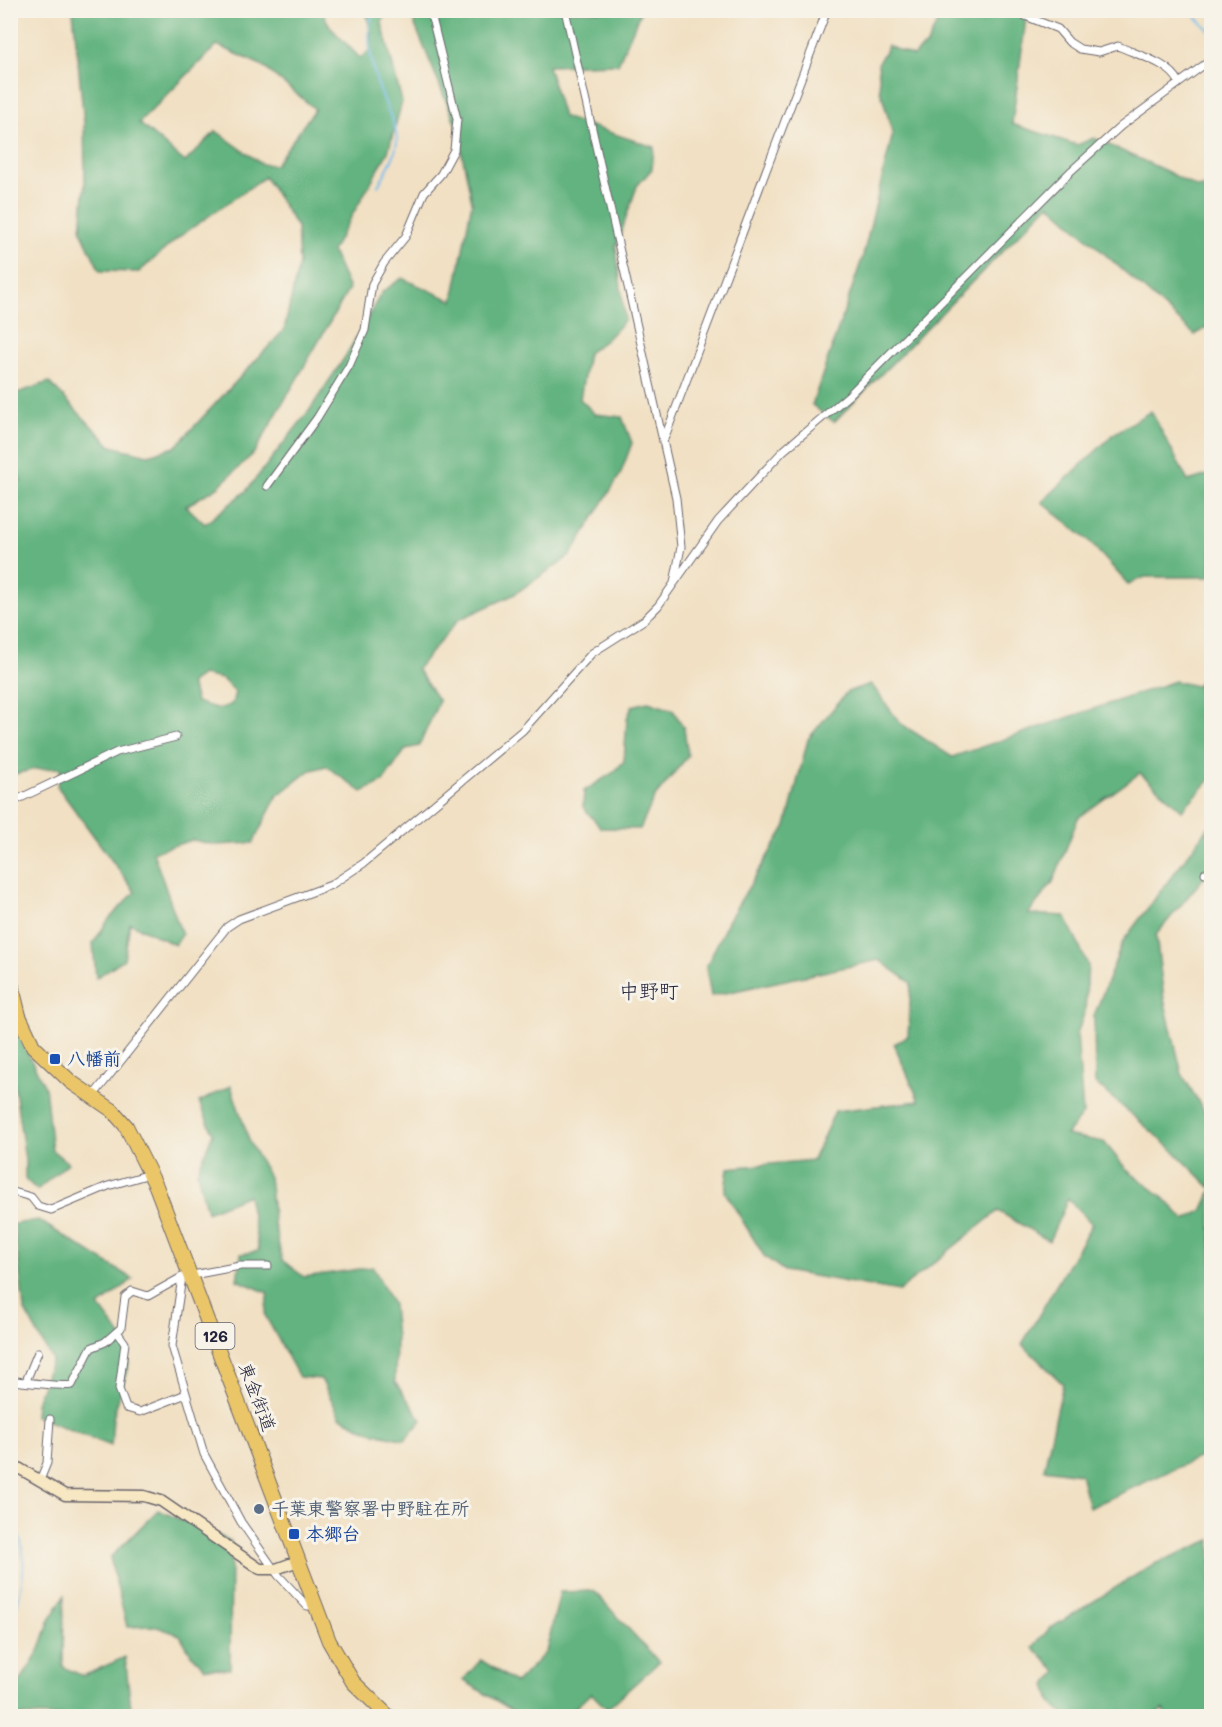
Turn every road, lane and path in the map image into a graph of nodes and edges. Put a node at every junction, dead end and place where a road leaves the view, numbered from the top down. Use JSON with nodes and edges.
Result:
{"nodes":[{"id":1,"x":430,"y":10,"type":"edge"},
{"id":2,"x":565,"y":10,"type":"edge"},
{"id":3,"x":827,"y":10,"type":"edge"},
{"id":4,"x":1010,"y":10,"type":"edge"},
{"id":5,"x":1212,"y":59,"type":"edge"},
{"id":6,"x":1179,"y":82,"type":"junction"},
{"id":7,"x":663,"y":442,"type":"junction"},
{"id":8,"x":267,"y":486,"type":"dead end"},
{"id":9,"x":673,"y":589,"type":"junction"},
{"id":10,"x":176,"y":736,"type":"dead end"},
{"id":11,"x":10,"y":803,"type":"edge"},
{"id":12,"x":10,"y":979,"type":"edge"},
{"id":13,"x":93,"y":1096,"type":"junction"},
{"id":14,"x":150,"y":1174,"type":"junction"},
{"id":15,"x":10,"y":1191,"type":"edge"},
{"id":16,"x":268,"y":1266,"type":"dead end"},
{"id":17,"x":187,"y":1276,"type":"junction"},
{"id":18,"x":118,"y":1333,"type":"junction"},
{"id":19,"x":38,"y":1352,"type":"dead end"},
{"id":20,"x":10,"y":1380,"type":"edge"},
{"id":21,"x":26,"y":1381,"type":"junction"},
{"id":22,"x":186,"y":1394,"type":"junction"},
{"id":23,"x":50,"y":1419,"type":"dead end"},
{"id":24,"x":10,"y":1463,"type":"edge"},
{"id":25,"x":39,"y":1480,"type":"junction"},
{"id":26,"x":298,"y":1561,"type":"junction"},
{"id":27,"x":276,"y":1569,"type":"junction"},
{"id":28,"x":315,"y":1606,"type":"junction"},
{"id":29,"x":388,"y":1716,"type":"edge"}],
"edges":[{"from":1,"to":8,"type":"street"},
{"from":2,"to":7,"type":"street"},
{"from":3,"to":7,"type":"street"},
{"from":4,"to":6,"type":"street"},
{"from":5,"to":6,"type":"street"},
{"from":6,"to":9,"type":"street"},
{"from":7,"to":9,"type":"street"},
{"from":9,"to":13,"type":"street"},
{"from":10,"to":11,"type":"street"},
{"from":12,"to":13,"type":"highway","name":"東金街道","number":"126"},
{"from":13,"to":14,"type":"highway","name":"東金街道","number":"126"},
{"from":14,"to":15,"type":"street"},
{"from":14,"to":17,"type":"highway","name":"東金街道","number":"126"},
{"from":16,"to":17,"type":"street"},
{"from":17,"to":18,"type":"street"},
{"from":17,"to":22,"type":"street"},
{"from":17,"to":26,"type":"highway","name":"東金街道","number":"126"},
{"from":18,"to":21,"type":"street"},
{"from":18,"to":22,"type":"street"},
{"from":19,"to":21,"type":"street"},
{"from":20,"to":21,"type":"street"},
{"from":22,"to":27,"type":"street"},
{"from":23,"to":25,"type":"street"},
{"from":24,"to":25,"type":"main road"},
{"from":25,"to":27,"type":"main road"},
{"from":26,"to":27,"type":"main road"},
{"from":26,"to":28,"type":"highway","name":"東金街道","number":"126"},
{"from":27,"to":28,"type":"street"},
{"from":28,"to":29,"type":"highway","name":"東金街道","number":"126"}]}
